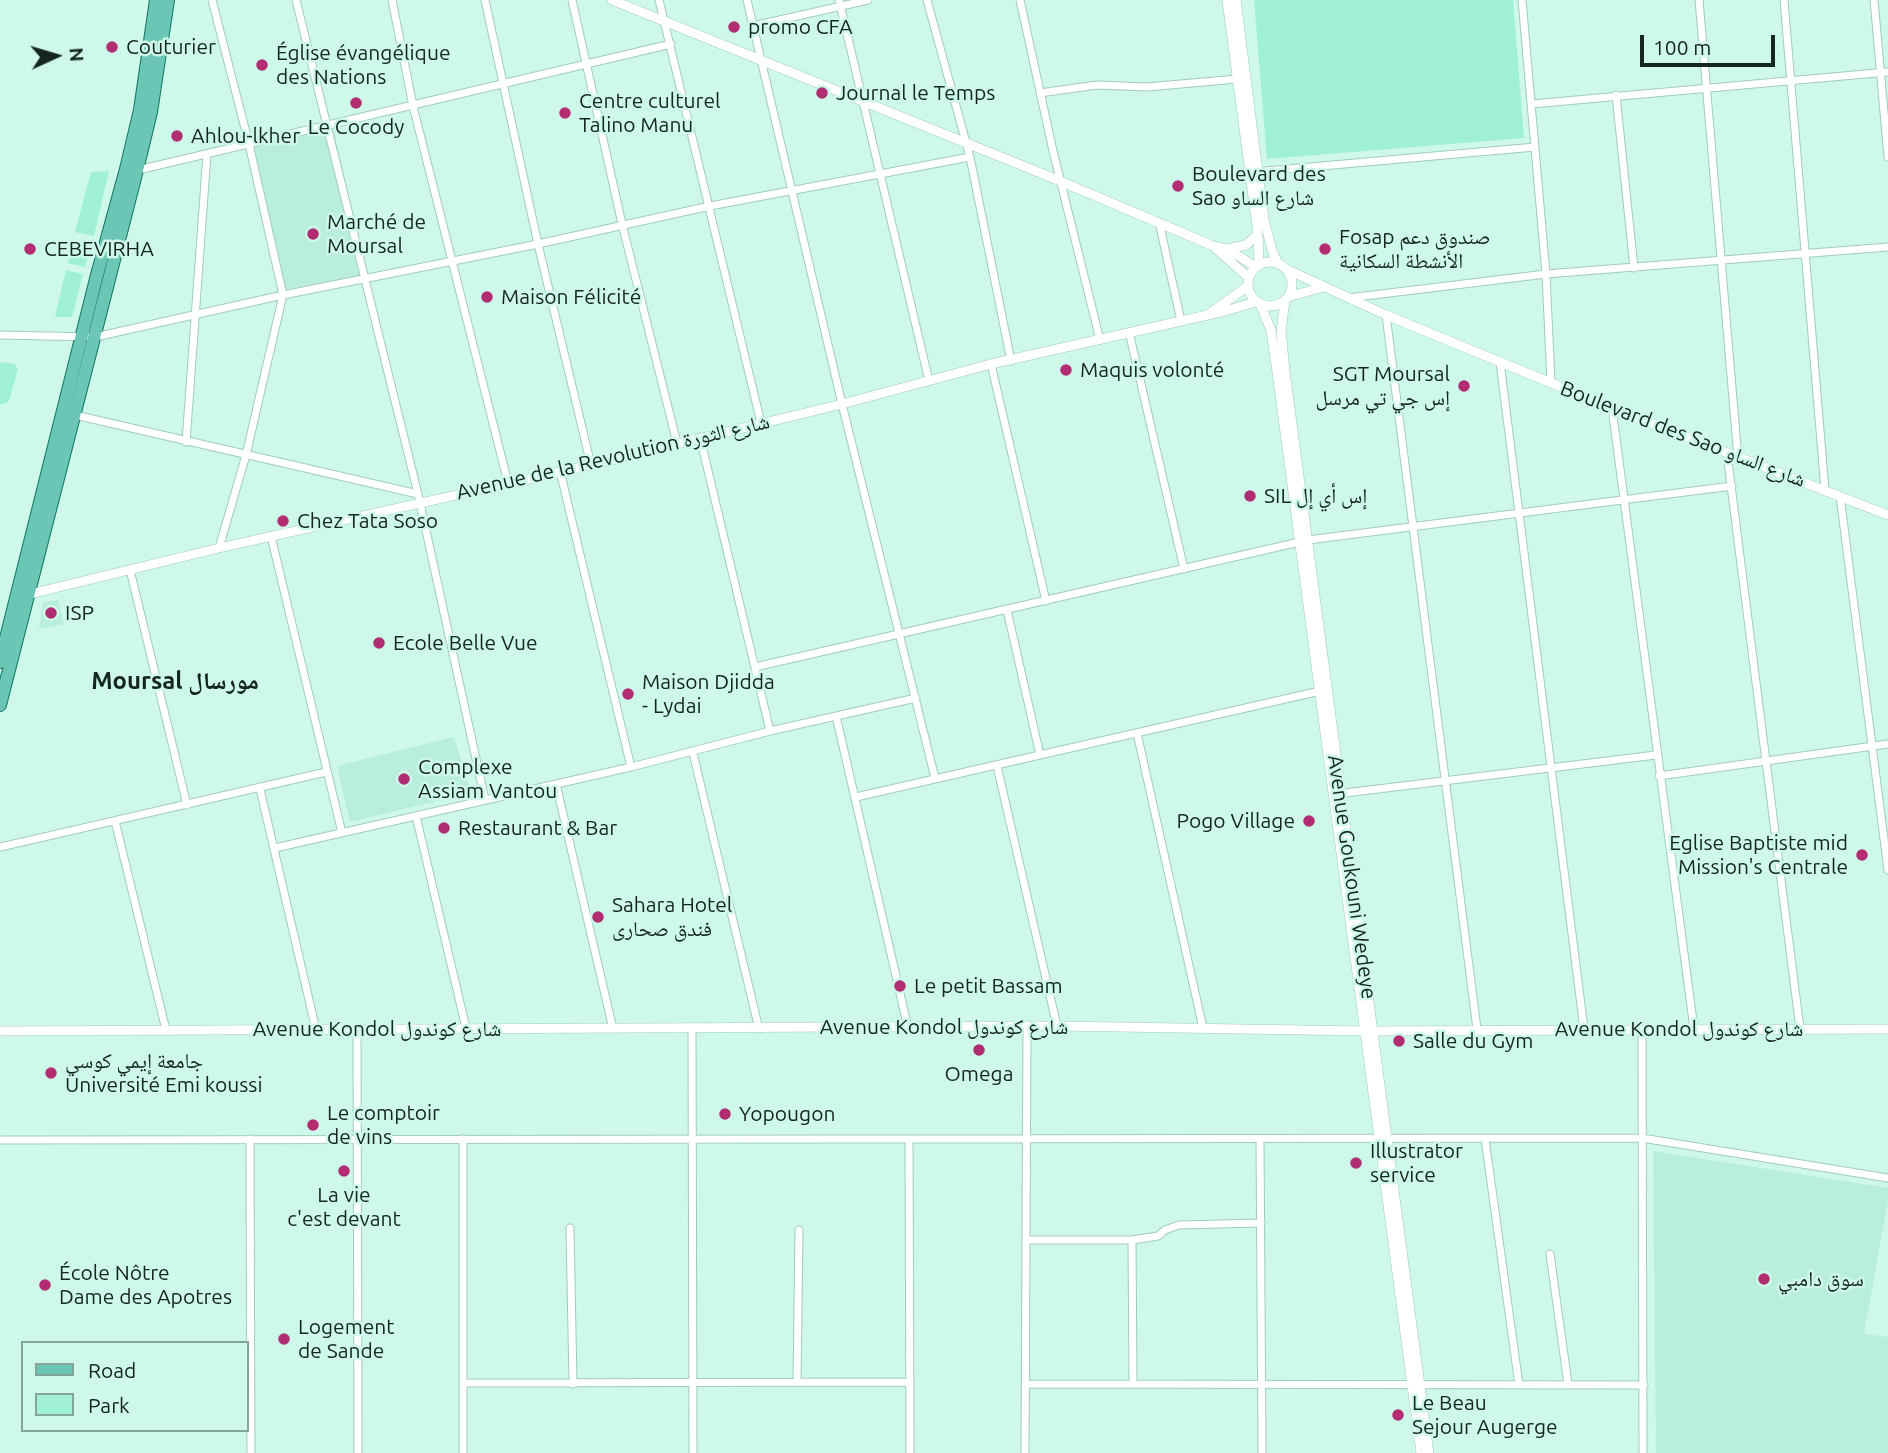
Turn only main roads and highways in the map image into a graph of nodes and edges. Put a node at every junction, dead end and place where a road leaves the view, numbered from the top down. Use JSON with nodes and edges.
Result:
{"nodes":[{"id":1,"x":156,"y":0,"type":"edge"},
{"id":2,"x":168,"y":0,"type":"edge"},
{"id":3,"x":132,"y":169,"type":"junction"},
{"id":4,"x":23,"y":595,"type":"junction"},
{"id":5,"x":0,"y":662,"type":"edge"},
{"id":6,"x":0,"y":705,"type":"edge"}],
"edges":[{"from":1,"to":3,"type":"main road"},
{"from":2,"to":3,"type":"main road"},
{"from":3,"to":4,"type":"main road"},
{"from":3,"to":4,"type":"main road"},
{"from":4,"to":5,"type":"main road"},
{"from":4,"to":6,"type":"main road"}]}
